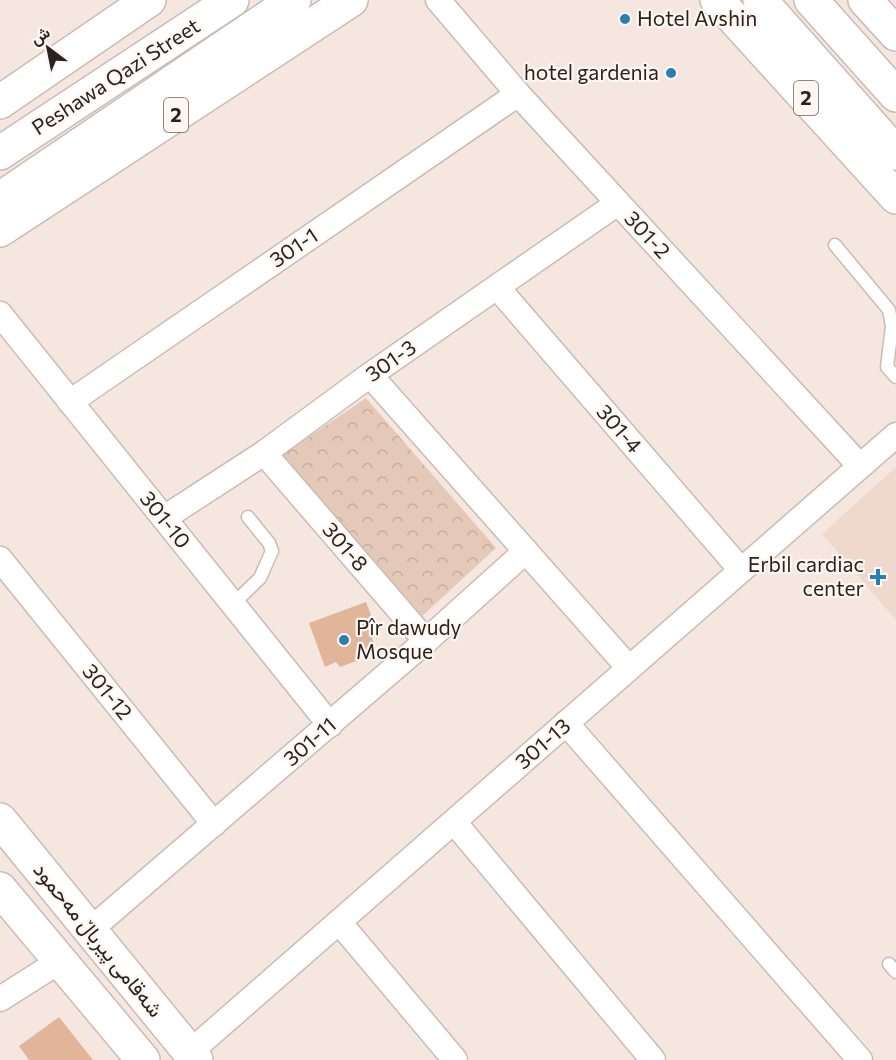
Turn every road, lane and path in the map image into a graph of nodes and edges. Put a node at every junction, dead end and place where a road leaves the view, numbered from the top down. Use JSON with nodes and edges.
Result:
{"nodes":[{"id":1,"x":149,"y":0,"type":"edge"},
{"id":2,"x":232,"y":0,"type":"edge"},
{"id":3,"x":294,"y":0,"type":"edge"},
{"id":4,"x":351,"y":0,"type":"edge"},
{"id":5,"x":438,"y":0,"type":"edge"},
{"id":6,"x":717,"y":0,"type":"edge"},
{"id":7,"x":760,"y":0,"type":"edge"},
{"id":8,"x":811,"y":0,"type":"edge"},
{"id":9,"x":865,"y":0,"type":"edge"},
{"id":10,"x":895,"y":30,"type":"edge"},
{"id":11,"x":518,"y":94,"type":"junction"},
{"id":12,"x":896,"y":95,"type":"edge"},
{"id":13,"x":0,"y":102,"type":"edge"},
{"id":14,"x":0,"y":153,"type":"edge"},
{"id":15,"x":896,"y":153,"type":"edge"},
{"id":16,"x":896,"y":197,"type":"edge"},
{"id":17,"x":0,"y":199,"type":"edge"},
{"id":18,"x":618,"y":203,"type":"junction"},
{"id":19,"x":0,"y":230,"type":"edge"},
{"id":20,"x":835,"y":245,"type":"dead end"},
{"id":21,"x":497,"y":287,"type":"junction"},
{"id":22,"x":0,"y":314,"type":"edge"},
{"id":23,"x":370,"y":375,"type":"junction"},
{"id":24,"x":896,"y":377,"type":"edge"},
{"id":25,"x":70,"y":402,"type":"junction"},
{"id":26,"x":896,"y":435,"type":"edge"},
{"id":27,"x":264,"y":453,"type":"junction"},
{"id":28,"x":860,"y":466,"type":"junction"},
{"id":29,"x":248,"y":517,"type":"dead end"},
{"id":30,"x":164,"y":518,"type":"junction"},
{"id":31,"x":526,"y":551,"type":"junction"},
{"id":32,"x":0,"y":559,"type":"edge"},
{"id":33,"x":741,"y":570,"type":"junction"},
{"id":34,"x":232,"y":604,"type":"junction"},
{"id":35,"x":426,"y":641,"type":"junction"},
{"id":36,"x":629,"y":668,"type":"junction"},
{"id":37,"x":566,"y":723,"type":"junction"},
{"id":38,"x":330,"y":725,"type":"junction"},
{"id":39,"x":0,"y":820,"type":"edge"},
{"id":40,"x":454,"y":822,"type":"junction"},
{"id":41,"x":214,"y":824,"type":"junction"},
{"id":42,"x":0,"y":889,"type":"edge"},
{"id":43,"x":339,"y":922,"type":"junction"},
{"id":44,"x":90,"y":930,"type":"junction"},
{"id":45,"x":60,"y":961,"type":"junction"},
{"id":46,"x":0,"y":999,"type":"edge"},
{"id":47,"x":193,"y":1056,"type":"edge"},
{"id":48,"x":143,"y":1060,"type":"edge"},
{"id":49,"x":455,"y":1060,"type":"edge"},
{"id":50,"x":654,"y":1060,"type":"edge"},
{"id":51,"x":860,"y":1060,"type":"edge"}],
"edges":[{"from":1,"to":13,"type":"main road","name":"Peshawa Qazi Street"},
{"from":2,"to":14,"type":"main road","name":"Peshawa Qazi Street"},
{"from":3,"to":17,"type":"main road","name":"Peshawa Qazi Street"},
{"from":4,"to":19,"type":"main road","number":"2"},
{"from":5,"to":11,"type":"street","name":"301-2"},
{"from":6,"to":16,"type":"main road","number":"2"},
{"from":7,"to":15,"type":"main road"},
{"from":8,"to":12,"type":"main road"},
{"from":9,"to":10,"type":"main road"},
{"from":11,"to":18,"type":"street","name":"301-2"},
{"from":11,"to":25,"type":"street","name":"301-1"},
{"from":18,"to":21,"type":"street","name":"301-3"},
{"from":18,"to":28,"type":"street","name":"301-2"},
{"from":20,"to":24,"type":"lane"},
{"from":21,"to":23,"type":"street","name":"301-3"},
{"from":21,"to":33,"type":"street","name":"301-4"},
{"from":22,"to":25,"type":"street","name":"301-10"},
{"from":23,"to":27,"type":"street","name":"301-3"},
{"from":23,"to":31,"type":"street"},
{"from":25,"to":30,"type":"street","name":"301-10"},
{"from":26,"to":28,"type":"street","name":"301-13"},
{"from":27,"to":30,"type":"street","name":"301-3"},
{"from":27,"to":35,"type":"street","name":"301-8"},
{"from":28,"to":33,"type":"street","name":"301-13"},
{"from":29,"to":34,"type":"lane"},
{"from":30,"to":34,"type":"street","name":"301-10"},
{"from":31,"to":35,"type":"street","name":"301-11"},
{"from":31,"to":36,"type":"street"},
{"from":32,"to":41,"type":"street","name":"301-12"},
{"from":33,"to":36,"type":"street","name":"301-13"},
{"from":34,"to":38,"type":"street","name":"301-10"},
{"from":35,"to":38,"type":"street","name":"301-11"},
{"from":36,"to":37,"type":"street","name":"301-13"},
{"from":37,"to":40,"type":"street","name":"301-13"},
{"from":37,"to":51,"type":"street"},
{"from":38,"to":41,"type":"street","name":"301-11"},
{"from":39,"to":44,"type":"main road","name":"شەقامی پیرباڵ مەحمود"},
{"from":40,"to":43,"type":"street","name":"301-13"},
{"from":40,"to":50,"type":"street"},
{"from":41,"to":44,"type":"street","name":"301-11"},
{"from":42,"to":45,"type":"main road","name":"شەقامی پیرباڵ مەحمود"},
{"from":43,"to":47,"type":"street","name":"301-13"},
{"from":43,"to":49,"type":"street"},
{"from":44,"to":47,"type":"main road","name":"شەقامی پیرباڵ مەحمود"},
{"from":45,"to":46,"type":"street"},
{"from":45,"to":48,"type":"main road","name":"شەقامی پیرباڵ مەحمود"}]}
